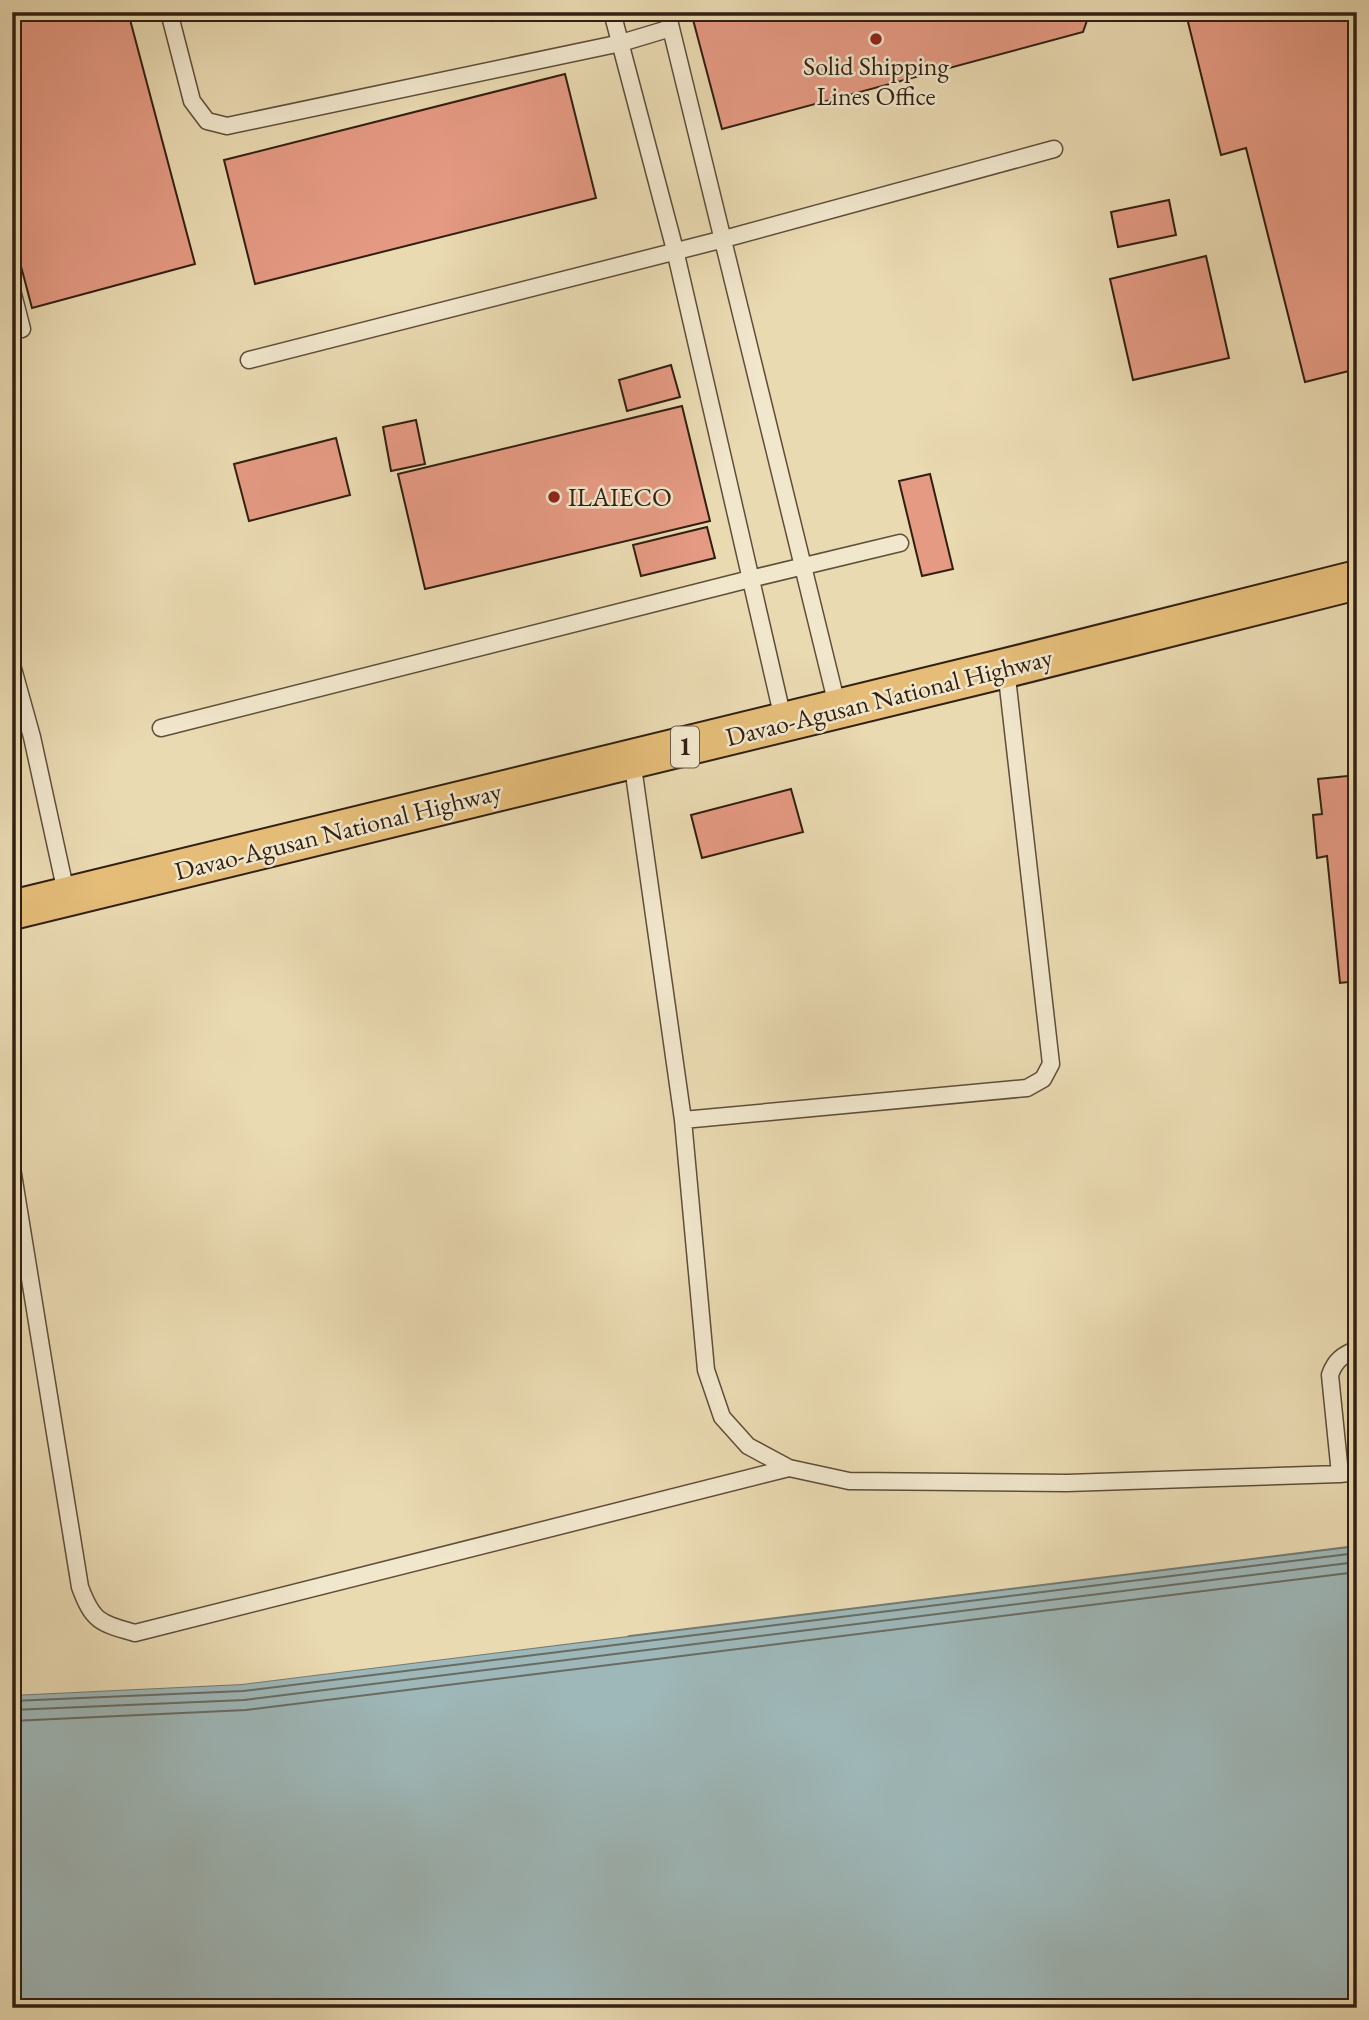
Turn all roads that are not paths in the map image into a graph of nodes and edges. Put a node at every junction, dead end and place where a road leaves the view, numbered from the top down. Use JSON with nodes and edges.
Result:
{"nodes":[{"id":1,"x":169,"y":12,"type":"edge"},
{"id":2,"x":612,"y":12,"type":"edge"},
{"id":3,"x":669,"y":20,"type":"edge"},
{"id":4,"x":621,"y":43,"type":"junction"},
{"id":5,"x":1054,"y":149,"type":"dead end"},
{"id":6,"x":724,"y":239,"type":"junction"},
{"id":7,"x":675,"y":250,"type":"junction"},
{"id":8,"x":12,"y":290,"type":"edge"},
{"id":9,"x":22,"y":329,"type":"dead end"},
{"id":10,"x":249,"y":360,"type":"dead end"},
{"id":11,"x":900,"y":543,"type":"dead end"},
{"id":12,"x":803,"y":567,"type":"junction"},
{"id":13,"x":750,"y":579,"type":"junction"},
{"id":14,"x":1357,"y":580,"type":"edge"},
{"id":15,"x":12,"y":665,"type":"edge"},
{"id":16,"x":1006,"y":668,"type":"junction"},
{"id":17,"x":838,"y":709,"type":"junction"},
{"id":18,"x":784,"y":723,"type":"junction"},
{"id":19,"x":161,"y":728,"type":"dead end"},
{"id":20,"x":632,"y":760,"type":"junction"},
{"id":21,"x":67,"y":897,"type":"junction"},
{"id":22,"x":12,"y":910,"type":"edge"},
{"id":23,"x":683,"y":1120,"type":"junction"},
{"id":24,"x":12,"y":1168,"type":"edge"},
{"id":25,"x":1357,"y":1349,"type":"edge"},
{"id":26,"x":789,"y":1468,"type":"junction"},
{"id":27,"x":1357,"y":1472,"type":"edge"},
{"id":28,"x":1340,"y":1474,"type":"junction"}],
"edges":[{"from":1,"to":4,"type":"lane"},
{"from":2,"to":4,"type":"lane"},
{"from":3,"to":4,"type":"lane"},
{"from":3,"to":6,"type":"lane"},
{"from":4,"to":7,"type":"lane"},
{"from":5,"to":6,"type":"lane"},
{"from":6,"to":7,"type":"lane"},
{"from":6,"to":12,"type":"lane"},
{"from":7,"to":10,"type":"lane"},
{"from":7,"to":13,"type":"lane"},
{"from":8,"to":9,"type":"lane"},
{"from":11,"to":12,"type":"lane"},
{"from":12,"to":13,"type":"lane"},
{"from":12,"to":17,"type":"lane"},
{"from":13,"to":18,"type":"lane"},
{"from":13,"to":19,"type":"lane"},
{"from":14,"to":16,"type":"highway","name":"Davao-Agusan National Highway","number":"1"},
{"from":15,"to":21,"type":"lane"},
{"from":16,"to":17,"type":"highway","name":"Davao-Agusan National Highway","number":"1"},
{"from":16,"to":23,"type":"lane"},
{"from":17,"to":18,"type":"highway","name":"Davao-Agusan National Highway","number":"1"},
{"from":18,"to":20,"type":"highway","name":"Davao-Agusan National Highway","number":"1"},
{"from":20,"to":21,"type":"highway","name":"Davao-Agusan National Highway","number":"1"},
{"from":20,"to":23,"type":"lane"},
{"from":21,"to":22,"type":"highway","name":"Davao-Agusan National Highway","number":"1"},
{"from":23,"to":26,"type":"lane"},
{"from":24,"to":26,"type":"lane"},
{"from":25,"to":28,"type":"lane"},
{"from":26,"to":28,"type":"lane"},
{"from":27,"to":28,"type":"lane"}]}
